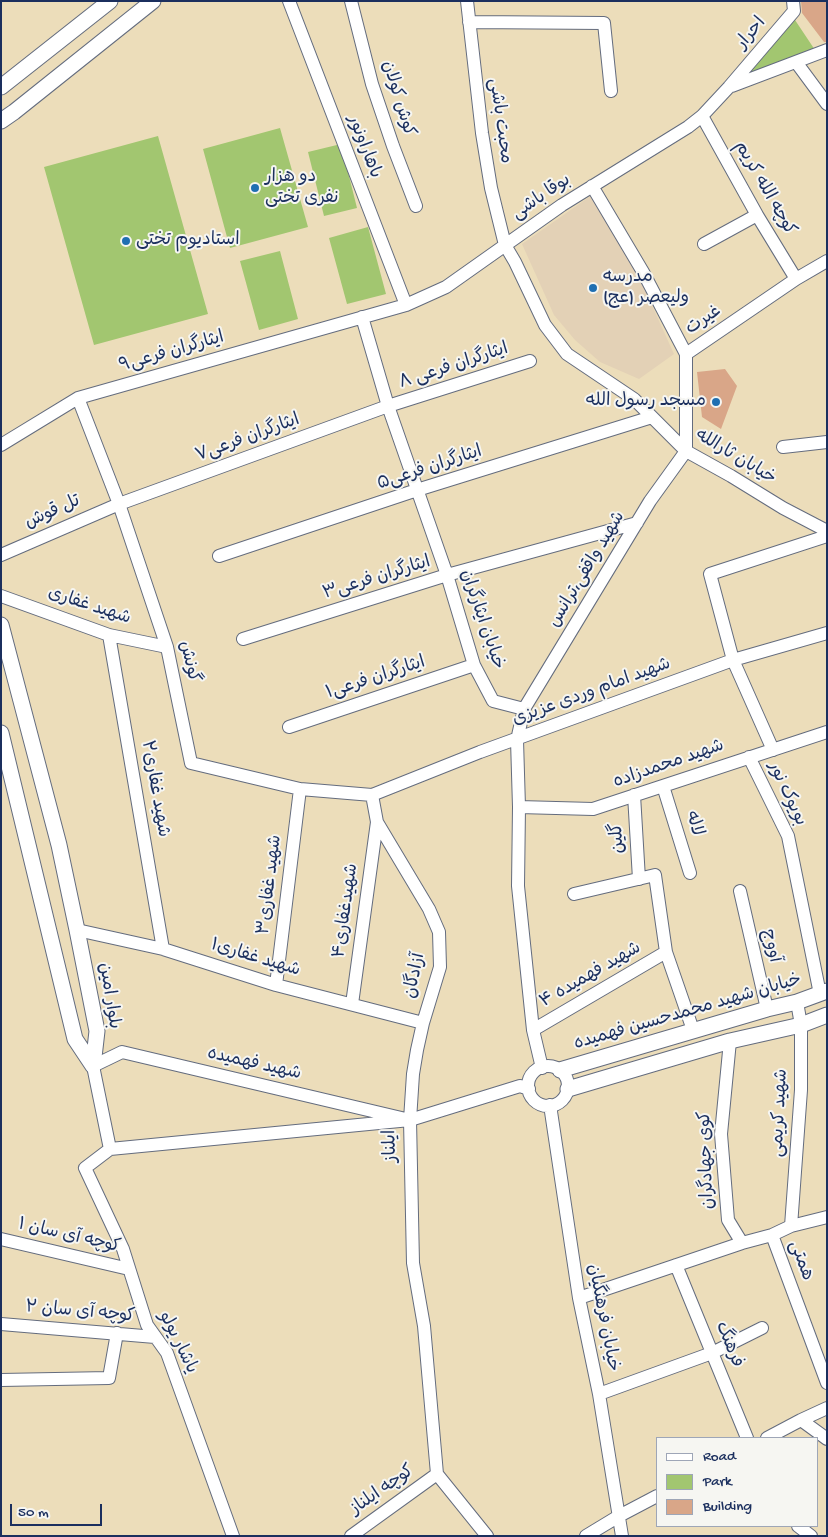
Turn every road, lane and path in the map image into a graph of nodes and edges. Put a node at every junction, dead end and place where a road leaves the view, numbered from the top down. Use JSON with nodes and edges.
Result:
{"nodes":[{"id":1,"x":110,"y":1,"type":"edge"},
{"id":2,"x":153,"y":1,"type":"edge"},
{"id":3,"x":289,"y":1,"type":"edge"},
{"id":4,"x":351,"y":1,"type":"edge"},
{"id":5,"x":466,"y":1,"type":"edge"},
{"id":6,"x":793,"y":1,"type":"edge"},
{"id":7,"x":469,"y":22,"type":"junction"},
{"id":8,"x":827,"y":50,"type":"edge"},
{"id":9,"x":796,"y":62,"type":"junction"},
{"id":10,"x":1,"y":87,"type":"edge"},
{"id":11,"x":730,"y":87,"type":"junction"},
{"id":12,"x":611,"y":91,"type":"dead end"},
{"id":13,"x":827,"y":104,"type":"edge"},
{"id":14,"x":702,"y":116,"type":"junction"},
{"id":15,"x":1,"y":121,"type":"edge"},
{"id":16,"x":592,"y":186,"type":"junction"},
{"id":17,"x":416,"y":206,"type":"dead end"},
{"id":18,"x":757,"y":215,"type":"junction"},
{"id":19,"x":704,"y":244,"type":"dead end"},
{"id":20,"x":504,"y":245,"type":"junction"},
{"id":21,"x":827,"y":261,"type":"edge"},
{"id":22,"x":796,"y":280,"type":"junction"},
{"id":23,"x":406,"y":305,"type":"junction"},
{"id":24,"x":362,"y":317,"type":"junction"},
{"id":25,"x":686,"y":354,"type":"junction"},
{"id":26,"x":530,"y":361,"type":"dead end"},
{"id":27,"x":78,"y":398,"type":"junction"},
{"id":28,"x":388,"y":406,"type":"junction"},
{"id":29,"x":652,"y":417,"type":"junction"},
{"id":30,"x":827,"y":442,"type":"edge"},
{"id":31,"x":1,"y":445,"type":"edge"},
{"id":32,"x":783,"y":447,"type":"dead end"},
{"id":33,"x":686,"y":451,"type":"junction"},
{"id":34,"x":418,"y":490,"type":"junction"},
{"id":35,"x":119,"y":504,"type":"junction"},
{"id":36,"x":637,"y":523,"type":"junction"},
{"id":37,"x":827,"y":531,"type":"edge"},
{"id":38,"x":827,"y":536,"type":"edge"},
{"id":39,"x":1,"y":555,"type":"edge"},
{"id":40,"x":220,"y":556,"type":"dead end"},
{"id":41,"x":447,"y":575,"type":"junction"},
{"id":42,"x":1,"y":596,"type":"edge"},
{"id":43,"x":1,"y":625,"type":"edge"},
{"id":44,"x":827,"y":633,"type":"edge"},
{"id":45,"x":110,"y":635,"type":"junction"},
{"id":46,"x":243,"y":640,"type":"dead end"},
{"id":47,"x":167,"y":647,"type":"junction"},
{"id":48,"x":733,"y":660,"type":"junction"},
{"id":49,"x":474,"y":665,"type":"junction"},
{"id":50,"x":524,"y":708,"type":"junction"},
{"id":51,"x":289,"y":727,"type":"dead end"},
{"id":52,"x":1,"y":732,"type":"edge"},
{"id":53,"x":827,"y":732,"type":"edge"},
{"id":54,"x":517,"y":740,"type":"junction"},
{"id":55,"x":772,"y":750,"type":"junction"},
{"id":56,"x":749,"y":757,"type":"junction"},
{"id":57,"x":663,"y":786,"type":"junction"},
{"id":58,"x":300,"y":789,"type":"junction"},
{"id":59,"x":372,"y":795,"type":"junction"},
{"id":60,"x":634,"y":796,"type":"junction"},
{"id":61,"x":519,"y":807,"type":"junction"},
{"id":62,"x":377,"y":822,"type":"junction"},
{"id":63,"x":690,"y":873,"type":"dead end"},
{"id":64,"x":639,"y":879,"type":"junction"},
{"id":65,"x":740,"y":891,"type":"dead end"},
{"id":66,"x":574,"y":894,"type":"dead end"},
{"id":67,"x":77,"y":930,"type":"junction"},
{"id":68,"x":163,"y":949,"type":"junction"},
{"id":69,"x":666,"y":952,"type":"junction"},
{"id":70,"x":276,"y":985,"type":"junction"},
{"id":71,"x":823,"y":993,"type":"edge"},
{"id":72,"x":797,"y":1002,"type":"junction"},
{"id":73,"x":352,"y":1004,"type":"junction"},
{"id":74,"x":767,"y":1008,"type":"junction"},
{"id":75,"x":827,"y":1015,"type":"edge"},
{"id":76,"x":423,"y":1023,"type":"junction"},
{"id":77,"x":801,"y":1025,"type":"junction"},
{"id":78,"x":533,"y":1030,"type":"junction"},
{"id":79,"x":693,"y":1030,"type":"junction"},
{"id":80,"x":730,"y":1041,"type":"junction"},
{"id":81,"x":93,"y":1066,"type":"junction"},
{"id":82,"x":542,"y":1068,"type":"junction"},
{"id":83,"x":560,"y":1070,"type":"junction"},
{"id":84,"x":529,"y":1089,"type":"junction"},
{"id":85,"x":568,"y":1089,"type":"junction"},
{"id":86,"x":550,"y":1106,"type":"junction"},
{"id":87,"x":410,"y":1120,"type":"junction"},
{"id":88,"x":110,"y":1149,"type":"junction"},
{"id":89,"x":827,"y":1217,"type":"edge"},
{"id":90,"x":791,"y":1226,"type":"junction"},
{"id":91,"x":772,"y":1235,"type":"junction"},
{"id":92,"x":1,"y":1239,"type":"edge"},
{"id":93,"x":742,"y":1243,"type":"junction"},
{"id":94,"x":676,"y":1265,"type":"junction"},
{"id":95,"x":130,"y":1269,"type":"junction"},
{"id":96,"x":579,"y":1298,"type":"junction"},
{"id":97,"x":1,"y":1324,"type":"edge"},
{"id":98,"x":762,"y":1328,"type":"dead end"},
{"id":99,"x":118,"y":1334,"type":"junction"},
{"id":100,"x":155,"y":1337,"type":"junction"},
{"id":101,"x":712,"y":1353,"type":"junction"},
{"id":102,"x":1,"y":1380,"type":"edge"},
{"id":103,"x":827,"y":1384,"type":"edge"},
{"id":104,"x":599,"y":1394,"type":"junction"},
{"id":105,"x":827,"y":1408,"type":"edge"},
{"id":106,"x":801,"y":1420,"type":"junction"},
{"id":107,"x":747,"y":1437,"type":"edge"},
{"id":108,"x":769,"y":1437,"type":"edge"},
{"id":109,"x":827,"y":1440,"type":"edge"},
{"id":110,"x":437,"y":1474,"type":"junction"},
{"id":111,"x":656,"y":1497,"type":"edge"},
{"id":112,"x":618,"y":1516,"type":"junction"},
{"id":113,"x":799,"y":1527,"type":"edge"},
{"id":114,"x":233,"y":1536,"type":"edge"},
{"id":115,"x":350,"y":1536,"type":"edge"},
{"id":116,"x":487,"y":1536,"type":"edge"},
{"id":117,"x":586,"y":1536,"type":"edge"},
{"id":118,"x":622,"y":1536,"type":"edge"},
{"id":119,"x":811,"y":1536,"type":"edge"}],
"edges":[{"from":1,"to":10,"type":"main road"},
{"from":2,"to":15,"type":"main road"},
{"from":3,"to":23,"type":"street","name":"باهاراونور"},
{"from":4,"to":17,"type":"street","name":"کوش کولان"},
{"from":5,"to":7,"type":"street","name":"محبت باشی"},
{"from":6,"to":11,"type":"street","name":"احرار"},
{"from":7,"to":12,"type":"street"},
{"from":7,"to":20,"type":"street","name":"محبت باشی"},
{"from":8,"to":9,"type":"street"},
{"from":9,"to":11,"type":"street"},
{"from":9,"to":13,"type":"street"},
{"from":11,"to":14,"type":"street","name":"بوقا باشی"},
{"from":14,"to":16,"type":"street","name":"بوقا باشی"},
{"from":14,"to":18,"type":"street","name":"کوچه الله کریم"},
{"from":16,"to":20,"type":"street","name":"بوقا باشی"},
{"from":16,"to":25,"type":"street","name":"غیرت"},
{"from":18,"to":19,"type":"street"},
{"from":18,"to":22,"type":"street","name":"کوچه الله کریم"},
{"from":20,"to":23,"type":"street","name":"بوقا باشی"},
{"from":20,"to":29,"type":"street","name":"خیابان ثارالله"},
{"from":21,"to":22,"type":"street","name":"غیرت"},
{"from":22,"to":25,"type":"street","name":"غیرت"},
{"from":23,"to":24,"type":"street","name":"بوقا باشی"},
{"from":24,"to":27,"type":"street","name":"ایثارگران فرعی۹"},
{"from":24,"to":28,"type":"street","name":"خیابان ایثارگران"},
{"from":25,"to":33,"type":"street"},
{"from":26,"to":28,"type":"street","name":"ایثارگران فرعی ۸"},
{"from":27,"to":31,"type":"street","name":"ایثارگران فرعی۹"},
{"from":27,"to":35,"type":"street","name":"گونش"},
{"from":28,"to":34,"type":"street","name":"خیابان ایثارگران"},
{"from":28,"to":35,"type":"street","name":"ایثارگران فرعی۷"},
{"from":29,"to":33,"type":"street","name":"خیابان ثارالله"},
{"from":29,"to":34,"type":"street","name":"ایثارگران فرعی۵"},
{"from":30,"to":32,"type":"street"},
{"from":33,"to":36,"type":"street","name":"شهید واقفی،ترانس"},
{"from":33,"to":37,"type":"street","name":"خیابان ثارالله"},
{"from":34,"to":40,"type":"street","name":"ایثارگران فرعی۵"},
{"from":34,"to":41,"type":"street","name":"خیابان ایثارگران"},
{"from":35,"to":39,"type":"street","name":"تل قوش"},
{"from":35,"to":47,"type":"street","name":"گونش"},
{"from":36,"to":41,"type":"street","name":"ایثارگران فرعی۳"},
{"from":36,"to":50,"type":"street","name":"شهید واقفی،ترانس"},
{"from":38,"to":48,"type":"street"},
{"from":41,"to":46,"type":"street","name":"ایثارگران فرعی۳"},
{"from":41,"to":49,"type":"street","name":"خیابان ایثارگران"},
{"from":42,"to":45,"type":"street","name":"شهید غفاری"},
{"from":43,"to":67,"type":"main road","name":"بلوار امین"},
{"from":44,"to":48,"type":"street","name":"شهید امام وردی عزیزی"},
{"from":45,"to":47,"type":"street","name":"شهید غفاری"},
{"from":45,"to":68,"type":"street","name":"شهید غفاری۲"},
{"from":47,"to":58,"type":"street","name":"گونش"},
{"from":48,"to":54,"type":"street","name":"شهید امام وردی عزیزی"},
{"from":48,"to":55,"type":"street"},
{"from":49,"to":50,"type":"street","name":"خیابان ایثارگران"},
{"from":49,"to":51,"type":"street","name":"ایثارگران فرعی۱"},
{"from":50,"to":54,"type":"street"},
{"from":52,"to":81,"type":"main road"},
{"from":53,"to":55,"type":"street","name":"شهید محمدزاده"},
{"from":54,"to":59,"type":"street","name":"شهید امام وردی عزیزی"},
{"from":54,"to":61,"type":"street"},
{"from":55,"to":56,"type":"street","name":"شهید محمدزاده"},
{"from":56,"to":57,"type":"street","name":"شهید محمدزاده"},
{"from":56,"to":71,"type":"street","name":"بویوک نور"},
{"from":57,"to":60,"type":"street","name":"شهید محمدزاده"},
{"from":57,"to":63,"type":"street","name":"لاله"},
{"from":58,"to":59,"type":"street","name":"گونش"},
{"from":58,"to":70,"type":"street","name":"شهید غفاری۳"},
{"from":59,"to":62,"type":"street","name":"آزادگان"},
{"from":60,"to":61,"type":"street","name":"شهید محمدزاده"},
{"from":60,"to":64,"type":"street","name":"گلین"},
{"from":61,"to":78,"type":"street"},
{"from":62,"to":73,"type":"street","name":"شهیدغفاری۴"},
{"from":62,"to":76,"type":"street","name":"آزادگان"},
{"from":64,"to":66,"type":"street"},
{"from":64,"to":69,"type":"street"},
{"from":65,"to":74,"type":"street","name":"آووج"},
{"from":67,"to":68,"type":"street","name":"شهید غفاری۱"},
{"from":67,"to":81,"type":"main road","name":"بلوار امین"},
{"from":68,"to":70,"type":"street","name":"شهید غفاری۱"},
{"from":69,"to":78,"type":"street","name":"شهید فهمیده ۴"},
{"from":69,"to":79,"type":"street"},
{"from":70,"to":73,"type":"street","name":"شهید غفاری۱"},
{"from":71,"to":72,"type":"main road","name":"خیابان شهید محمدحسین فهمیده"},
{"from":72,"to":74,"type":"main road","name":"خیابان شهید محمدحسین فهمیده"},
{"from":72,"to":77,"type":"street","name":"شهید کریمی"},
{"from":73,"to":76,"type":"street","name":"شهید غفاری۱"},
{"from":74,"to":79,"type":"main road","name":"خیابان شهید محمدحسین فهمیده"},
{"from":75,"to":77,"type":"main road"},
{"from":76,"to":87,"type":"street","name":"آزادگان"},
{"from":77,"to":80,"type":"main road"},
{"from":77,"to":90,"type":"street","name":"شهید کریمی"},
{"from":78,"to":82,"type":"street"},
{"from":79,"to":83,"type":"main road","name":"خیابان شهید محمدحسین فهمیده"},
{"from":80,"to":85,"type":"main road"},
{"from":80,"to":93,"type":"street","name":"کوی جهادگران"},
{"from":81,"to":87,"type":"street","name":"شهید فهمیده"},
{"from":81,"to":88,"type":"street"},
{"from":82,"to":83,"type":"street"},
{"from":82,"to":84,"type":"street"},
{"from":83,"to":85,"type":"street"},
{"from":84,"to":86,"type":"street"},
{"from":84,"to":87,"type":"street"},
{"from":85,"to":86,"type":"street"},
{"from":86,"to":96,"type":"street","name":"خیابان فرهنگیان"},
{"from":87,"to":88,"type":"street","name":"ایلناز"},
{"from":87,"to":110,"type":"street","name":"ایلناز"},
{"from":88,"to":95,"type":"street","name":"یاشار یولو"},
{"from":89,"to":90,"type":"street"},
{"from":90,"to":91,"type":"street"},
{"from":91,"to":93,"type":"street"},
{"from":91,"to":103,"type":"street","name":"همتی"},
{"from":92,"to":95,"type":"street","name":"کوچه آی سان ۱"},
{"from":93,"to":94,"type":"street"},
{"from":94,"to":96,"type":"street"},
{"from":94,"to":101,"type":"street","name":"فرهنگ"},
{"from":95,"to":100,"type":"street","name":"یاشار یولو"},
{"from":96,"to":104,"type":"street","name":"خیابان فرهنگیان"},
{"from":97,"to":99,"type":"street","name":"کوچه آی سان ۲"},
{"from":98,"to":101,"type":"street"},
{"from":99,"to":100,"type":"street","name":"کوچه آی سان ۲"},
{"from":99,"to":102,"type":"street"},
{"from":100,"to":114,"type":"street","name":"یاشار یولو"},
{"from":101,"to":104,"type":"street"},
{"from":101,"to":107,"type":"street","name":"فرهنگ"},
{"from":104,"to":112,"type":"street","name":"خیابان فرهنگیان"},
{"from":105,"to":106,"type":"street"},
{"from":106,"to":108,"type":"street"},
{"from":106,"to":109,"type":"street"},
{"from":110,"to":115,"type":"street","name":"کوچه ایلناز"},
{"from":110,"to":116,"type":"street"},
{"from":111,"to":112,"type":"street"},
{"from":112,"to":117,"type":"street"},
{"from":112,"to":118,"type":"street","name":"خیابان فرهنگیان"},
{"from":113,"to":119,"type":"street"}]}
